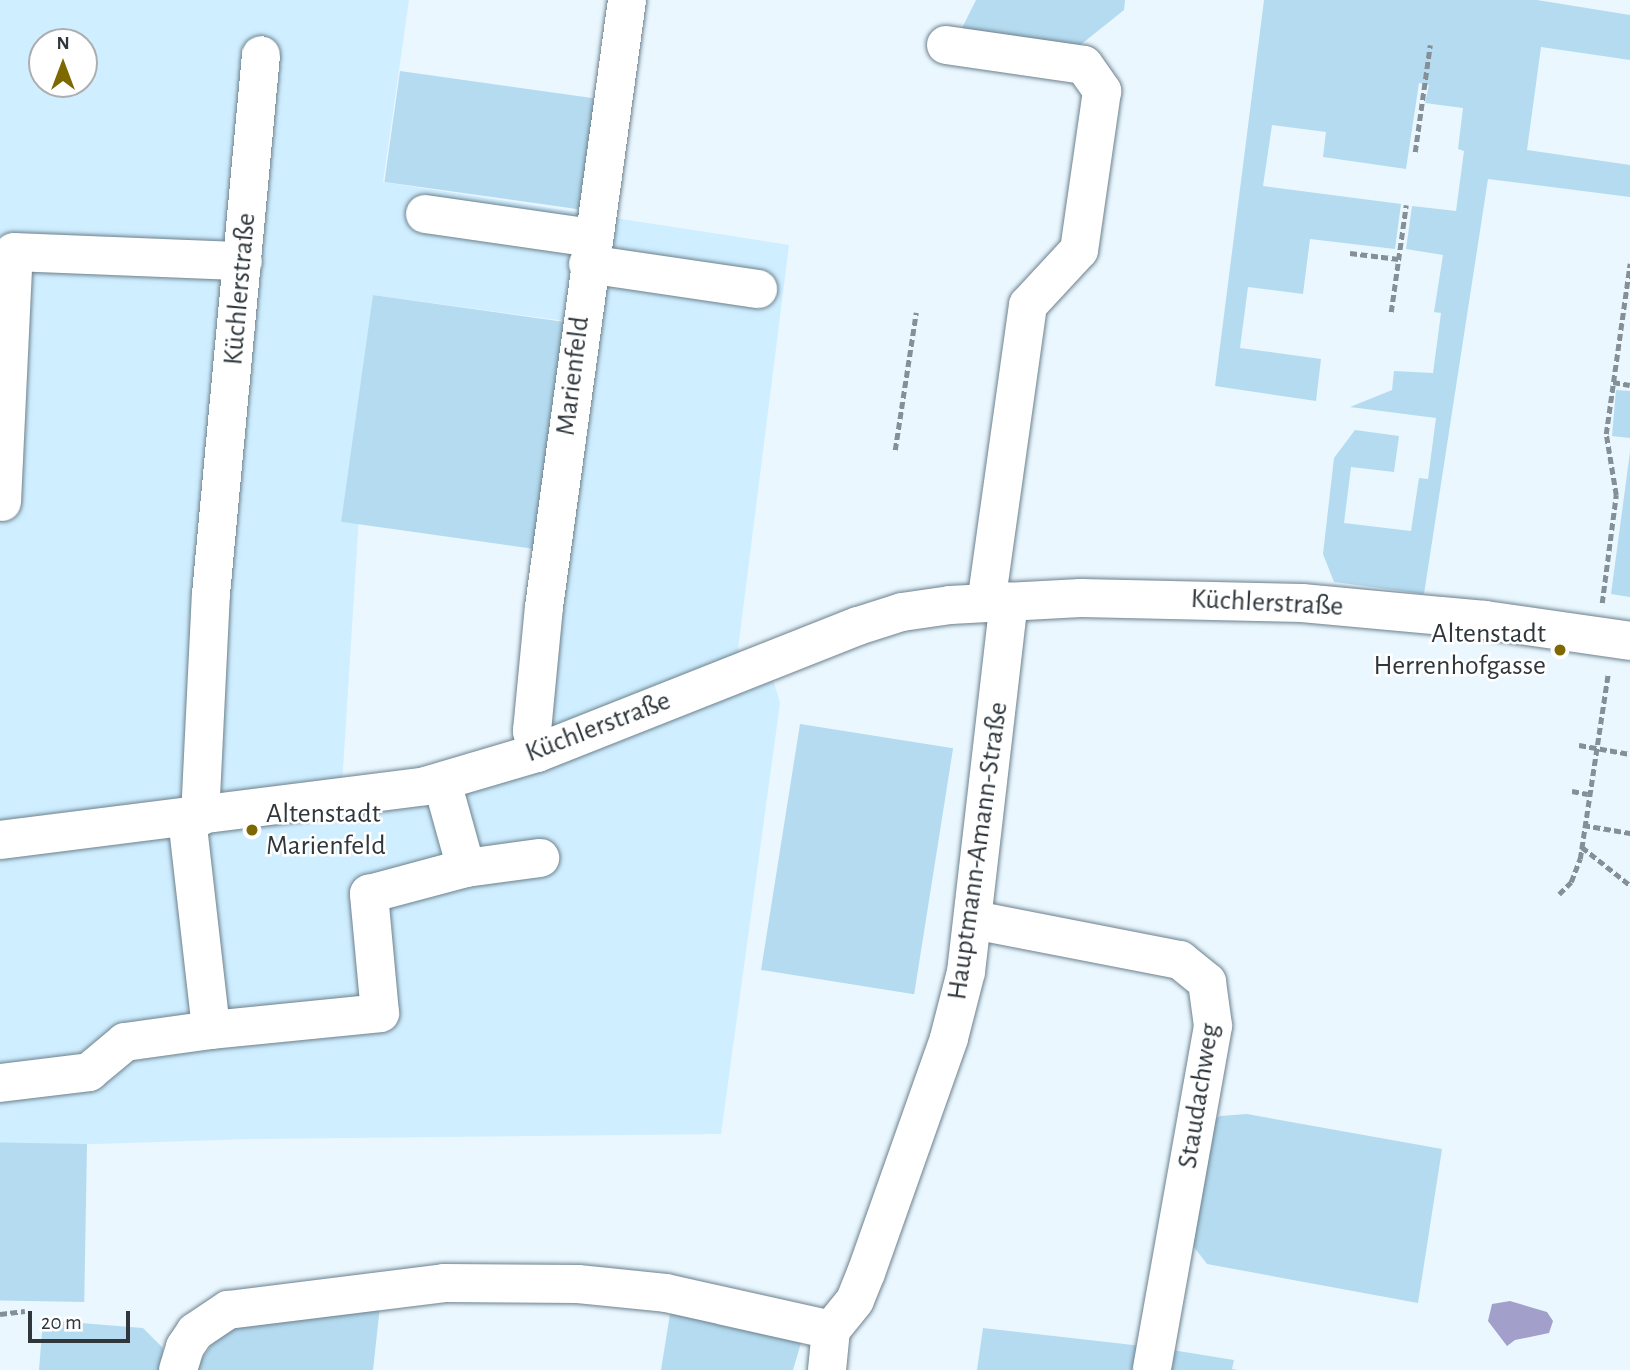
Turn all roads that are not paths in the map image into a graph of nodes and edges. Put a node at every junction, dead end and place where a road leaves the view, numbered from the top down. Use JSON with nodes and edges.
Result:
{"nodes":[{"id":1,"x":626,"y":0,"type":"edge"},
{"id":2,"x":946,"y":45,"type":"dead end"},
{"id":3,"x":261,"y":55,"type":"dead end"},
{"id":4,"x":425,"y":214,"type":"dead end"},
{"id":5,"x":590,"y":251,"type":"junction"},
{"id":6,"x":243,"y":261,"type":"junction"},
{"id":7,"x":758,"y":289,"type":"dead end"},
{"id":8,"x":2,"y":502,"type":"dead end"},
{"id":9,"x":998,"y":601,"type":"junction"},
{"id":10,"x":1614,"y":638,"type":"edge"},
{"id":11,"x":537,"y":753,"type":"junction"},
{"id":12,"x":442,"y":782,"type":"junction"},
{"id":13,"x":193,"y":818,"type":"junction"},
{"id":14,"x":0,"y":839,"type":"edge"},
{"id":15,"x":540,"y":858,"type":"dead end"},
{"id":16,"x":466,"y":868,"type":"junction"},
{"id":17,"x":974,"y":920,"type":"junction"},
{"id":18,"x":211,"y":1030,"type":"junction"},
{"id":19,"x":0,"y":1083,"type":"edge"},
{"id":20,"x":831,"y":1330,"type":"junction"},
{"id":21,"x":178,"y":1370,"type":"edge"},
{"id":22,"x":827,"y":1370,"type":"edge"},
{"id":23,"x":1152,"y":1370,"type":"edge"}],
"edges":[{"from":1,"to":5,"type":"street","name":"Marienfeld"},
{"from":2,"to":9,"type":"street"},
{"from":3,"to":6,"type":"street","name":"Küchlerstraße"},
{"from":4,"to":5,"type":"street"},
{"from":5,"to":7,"type":"street"},
{"from":5,"to":11,"type":"street","name":"Marienfeld"},
{"from":6,"to":8,"type":"street"},
{"from":6,"to":13,"type":"street","name":"Küchlerstraße"},
{"from":9,"to":10,"type":"street","name":"Küchlerstraße"},
{"from":9,"to":11,"type":"street","name":"Küchlerstraße"},
{"from":9,"to":17,"type":"street","name":"Hauptmann-Amann-Straße"},
{"from":11,"to":12,"type":"street","name":"Küchlerstraße"},
{"from":12,"to":13,"type":"street","name":"Küchlerstraße"},
{"from":12,"to":16,"type":"street"},
{"from":13,"to":14,"type":"street","name":"Küchlerstraße"},
{"from":13,"to":18,"type":"street"},
{"from":15,"to":16,"type":"street"},
{"from":16,"to":18,"type":"street"},
{"from":17,"to":20,"type":"street","name":"Hauptmann-Amann-Straße"},
{"from":17,"to":23,"type":"street","name":"Staudachweg"},
{"from":18,"to":19,"type":"street"},
{"from":20,"to":21,"type":"street"},
{"from":20,"to":22,"type":"street"}]}
